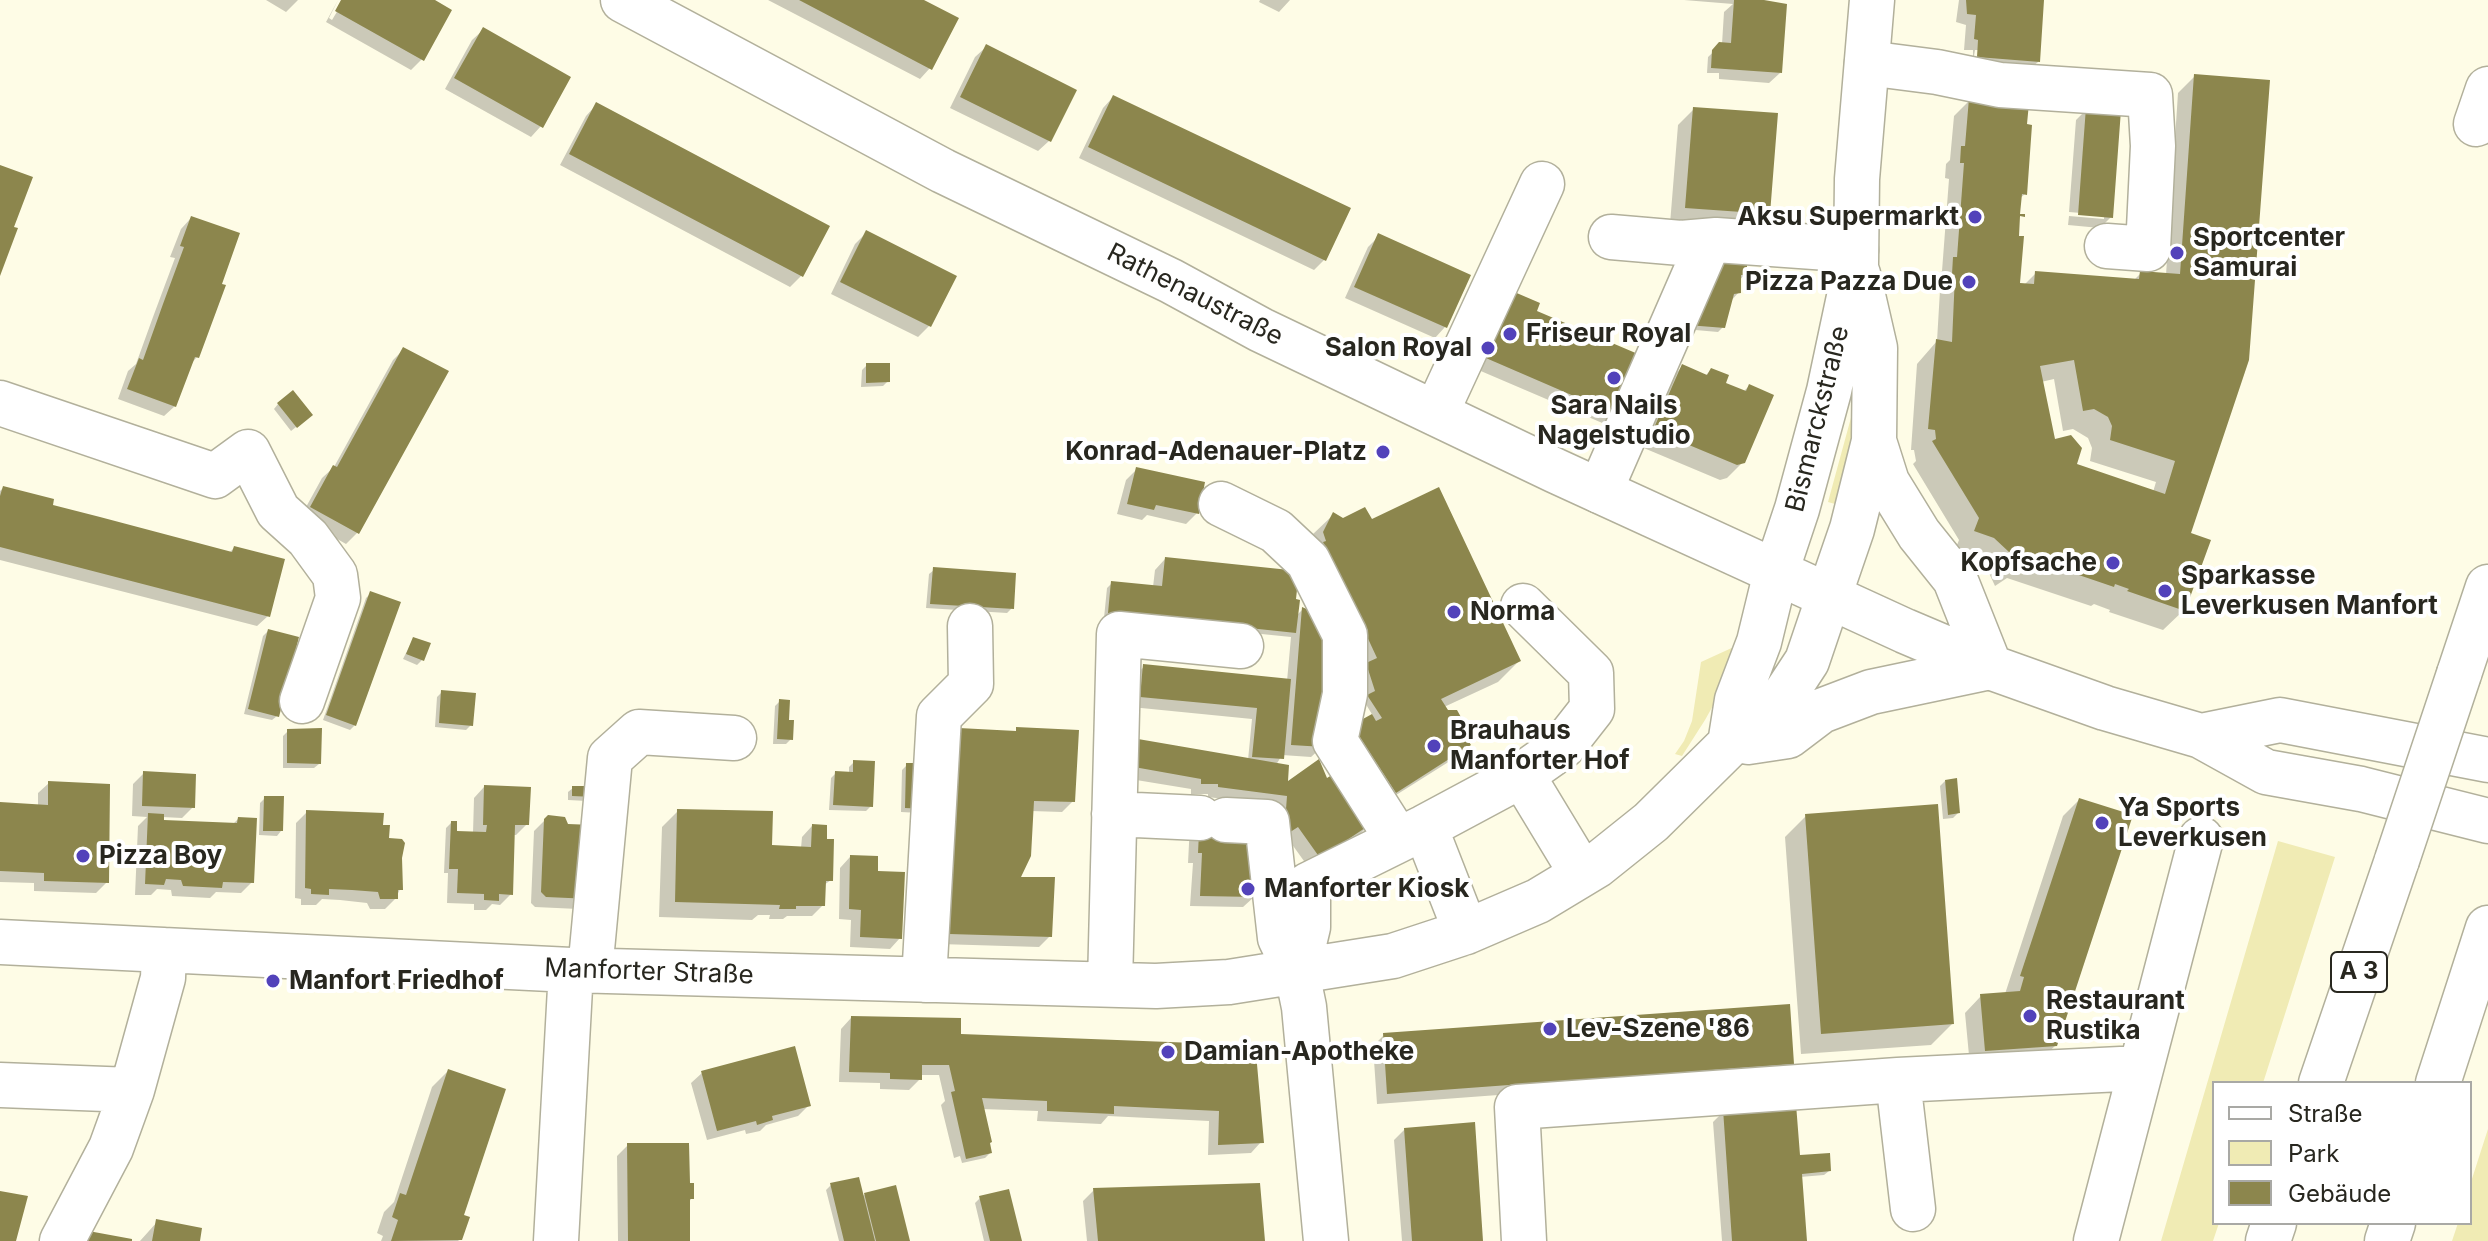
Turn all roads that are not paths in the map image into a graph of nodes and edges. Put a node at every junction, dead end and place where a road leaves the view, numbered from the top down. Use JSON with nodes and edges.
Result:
{"nodes":[{"id":1,"x":623,"y":0,"type":"edge"},
{"id":2,"x":1872,"y":0,"type":"edge"},
{"id":3,"x":1867,"y":63,"type":"junction"},
{"id":4,"x":1542,"y":184,"type":"dead end"},
{"id":5,"x":1611,"y":237,"type":"dead end"},
{"id":6,"x":1709,"y":241,"type":"junction"},
{"id":7,"x":2107,"y":246,"type":"dead end"},
{"id":8,"x":1856,"y":257,"type":"junction"},
{"id":9,"x":0,"y":403,"type":"edge"},
{"id":10,"x":1436,"y":413,"type":"junction"},
{"id":11,"x":1874,"y":441,"type":"junction"},
{"id":12,"x":1600,"y":491,"type":"junction"},
{"id":13,"x":1221,"y":504,"type":"dead end"},
{"id":14,"x":1776,"y":572,"type":"junction"},
{"id":15,"x":2488,"y":587,"type":"edge"},
{"id":16,"x":1829,"y":596,"type":"junction"},
{"id":17,"x":1523,"y":606,"type":"dead end"},
{"id":18,"x":970,"y":626,"type":"dead end"},
{"id":19,"x":1241,"y":646,"type":"dead end"},
{"id":20,"x":1990,"y":667,"type":"junction"},
{"id":21,"x":302,"y":701,"type":"dead end"},
{"id":22,"x":2201,"y":736,"type":"junction"},
{"id":23,"x":734,"y":738,"type":"dead end"},
{"id":24,"x":1730,"y":744,"type":"junction"},
{"id":25,"x":2488,"y":760,"type":"edge"},
{"id":26,"x":1522,"y":775,"type":"junction"},
{"id":27,"x":1114,"y":814,"type":"junction"},
{"id":28,"x":2488,"y":821,"type":"edge"},
{"id":29,"x":1411,"y":834,"type":"junction"},
{"id":30,"x":2201,"y":839,"type":"dead end"},
{"id":31,"x":1582,"y":874,"type":"junction"},
{"id":32,"x":2488,"y":928,"type":"edge"},
{"id":33,"x":1466,"y":932,"type":"junction"},
{"id":34,"x":0,"y":942,"type":"edge"},
{"id":35,"x":164,"y":950,"type":"junction"},
{"id":36,"x":581,"y":971,"type":"junction"},
{"id":37,"x":1297,"y":973,"type":"junction"},
{"id":38,"x":924,"y":980,"type":"junction"},
{"id":39,"x":1110,"y":984,"type":"junction"},
{"id":40,"x":2141,"y":1068,"type":"junction"},
{"id":41,"x":1898,"y":1080,"type":"junction"},
{"id":42,"x":2322,"y":1081,"type":"edge"},
{"id":43,"x":2439,"y":1081,"type":"edge"},
{"id":44,"x":0,"y":1085,"type":"edge"},
{"id":45,"x":132,"y":1090,"type":"junction"},
{"id":46,"x":1913,"y":1209,"type":"dead end"},
{"id":47,"x":62,"y":1241,"type":"edge"},
{"id":48,"x":556,"y":1241,"type":"edge"},
{"id":49,"x":1326,"y":1241,"type":"edge"},
{"id":50,"x":1524,"y":1241,"type":"edge"},
{"id":51,"x":2096,"y":1241,"type":"edge"}],
"edges":[{"from":1,"to":10,"type":"main road","name":"Rathenaustraße"},
{"from":2,"to":3,"type":"main road","name":"Bismarckstraße"},
{"from":3,"to":7,"type":"main road"},
{"from":3,"to":8,"type":"main road","name":"Bismarckstraße"},
{"from":4,"to":10,"type":"main road"},
{"from":5,"to":6,"type":"main road"},
{"from":6,"to":8,"type":"main road"},
{"from":6,"to":12,"type":"main road"},
{"from":8,"to":11,"type":"main road","name":"Bismarckstraße"},
{"from":8,"to":14,"type":"main road","name":"Bismarckstraße"},
{"from":9,"to":21,"type":"main road"},
{"from":10,"to":12,"type":"main road","name":"Rathenaustraße"},
{"from":11,"to":16,"type":"main road","name":"Bismarckstraße"},
{"from":11,"to":20,"type":"main road"},
{"from":12,"to":14,"type":"main road","name":"Rathenaustraße"},
{"from":13,"to":29,"type":"main road"},
{"from":14,"to":16,"type":"main road","name":"Rathenaustraße"},
{"from":14,"to":24,"type":"main road"},
{"from":15,"to":42,"type":"main road","number":"A 3","bridge":true},
{"from":16,"to":20,"type":"main road","name":"Rathenaustraße"},
{"from":16,"to":24,"type":"main road"},
{"from":17,"to":26,"type":"main road"},
{"from":18,"to":38,"type":"main road"},
{"from":19,"to":27,"type":"main road"},
{"from":20,"to":22,"type":"main road","name":"Rathenaustraße"},
{"from":20,"to":24,"type":"main road"},
{"from":22,"to":25,"type":"main road"},
{"from":22,"to":28,"type":"main road"},
{"from":23,"to":36,"type":"main road"},
{"from":24,"to":31,"type":"main road"},
{"from":26,"to":29,"type":"main road"},
{"from":26,"to":31,"type":"main road"},
{"from":27,"to":37,"type":"main road"},
{"from":27,"to":39,"type":"main road"},
{"from":29,"to":33,"type":"main road"},
{"from":29,"to":37,"type":"main road"},
{"from":30,"to":40,"type":"main road"},
{"from":31,"to":33,"type":"main road"},
{"from":32,"to":43,"type":"main road"},
{"from":33,"to":37,"type":"main road"},
{"from":34,"to":35,"type":"main road","name":"Manforter Straße"},
{"from":35,"to":36,"type":"main road","name":"Manforter Straße"},
{"from":35,"to":45,"type":"main road"},
{"from":36,"to":38,"type":"main road","name":"Manforter Straße"},
{"from":36,"to":48,"type":"main road"},
{"from":37,"to":39,"type":"main road","name":"Manforter Straße"},
{"from":37,"to":49,"type":"main road"},
{"from":38,"to":39,"type":"main road","name":"Manforter Straße"},
{"from":40,"to":41,"type":"main road"},
{"from":40,"to":51,"type":"main road"},
{"from":41,"to":46,"type":"main road"},
{"from":41,"to":50,"type":"main road"},
{"from":44,"to":45,"type":"main road"},
{"from":45,"to":47,"type":"main road"}]}
